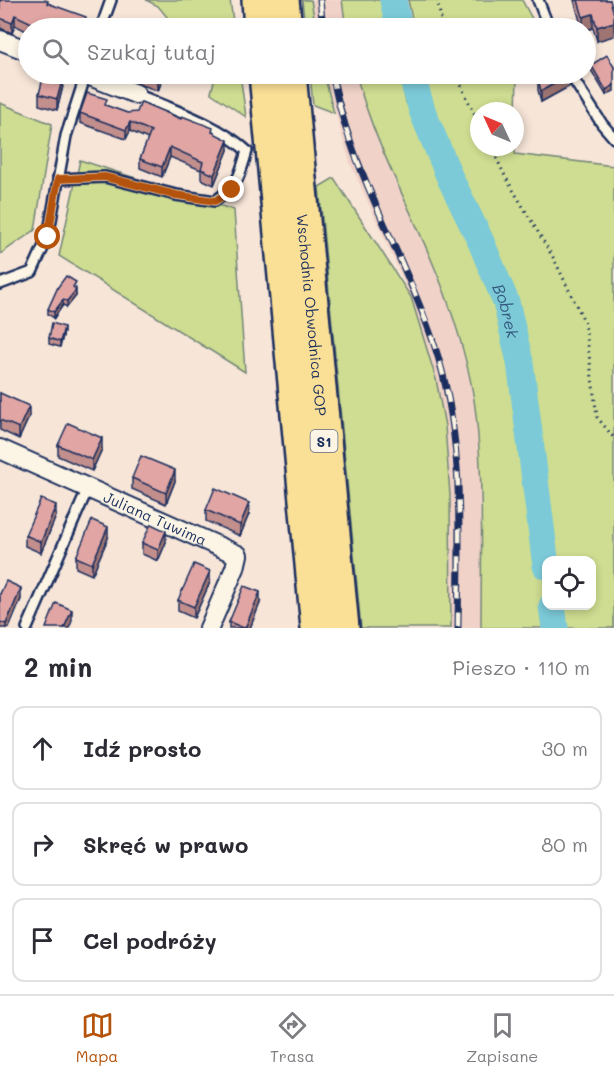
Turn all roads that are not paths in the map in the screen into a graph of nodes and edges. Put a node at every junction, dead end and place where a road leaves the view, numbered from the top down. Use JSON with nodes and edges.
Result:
{"nodes":[{"id":1,"x":111,"y":0,"type":"edge"},
{"id":2,"x":259,"y":0,"type":"edge"},
{"id":3,"x":282,"y":0,"type":"edge"},
{"id":4,"x":538,"y":0,"type":"edge"},
{"id":5,"x":105,"y":18,"type":"edge"},
{"id":6,"x":260,"y":18,"type":"edge"},
{"id":7,"x":284,"y":18,"type":"edge"},
{"id":8,"x":545,"y":18,"type":"edge"},
{"id":9,"x":0,"y":40,"type":"edge"},
{"id":10,"x":18,"y":47,"type":"edge"},
{"id":11,"x":83,"y":84,"type":"edge"},
{"id":12,"x":111,"y":84,"type":"edge"},
{"id":13,"x":268,"y":84,"type":"edge"},
{"id":14,"x":289,"y":84,"type":"edge"},
{"id":15,"x":576,"y":84,"type":"edge"},
{"id":16,"x":136,"y":94,"type":"joint"},
{"id":17,"x":614,"y":138,"type":"edge"},
{"id":18,"x":58,"y":179,"type":"junction"},
{"id":19,"x":295,"y":255,"type":"junction"},
{"id":20,"x":0,"y":284,"type":"edge"},
{"id":21,"x":0,"y":449,"type":"edge"},
{"id":22,"x":88,"y":488,"type":"junction"},
{"id":23,"x":27,"y":628,"type":"edge"},
{"id":24,"x":209,"y":628,"type":"edge"},
{"id":25,"x":318,"y":628,"type":"edge"},
{"id":26,"x":342,"y":628,"type":"edge"}],
"edges":[{"from":1,"to":5,"type":"lane"},
{"from":2,"to":6,"type":"highway"},
{"from":3,"to":7,"type":"highway"},
{"from":4,"to":8,"type":"lane"},
{"from":9,"to":10,"type":"street"},
{"from":11,"to":18,"type":"lane"},
{"from":12,"to":16,"type":"street"},
{"from":13,"to":19,"type":"highway","name":"Wschodnia Obwodnica GOP","number":"S1"},
{"from":14,"to":19,"type":"highway","name":"Wschodnia Obwodnica GOP","number":"S1"},
{"from":15,"to":17,"type":"lane"},
{"from":16,"to":18,"type":"lane"},
{"from":18,"to":20,"type":"lane"},
{"from":19,"to":25,"type":"highway","name":"Wschodnia Obwodnica GOP","number":"S1"},
{"from":19,"to":26,"type":"highway","name":"Wschodnia Obwodnica GOP","number":"S1"},
{"from":21,"to":22,"type":"street","name":"Juliana Tuwima"},
{"from":22,"to":23,"type":"lane"},
{"from":22,"to":24,"type":"street","name":"Juliana Tuwima"}]}
